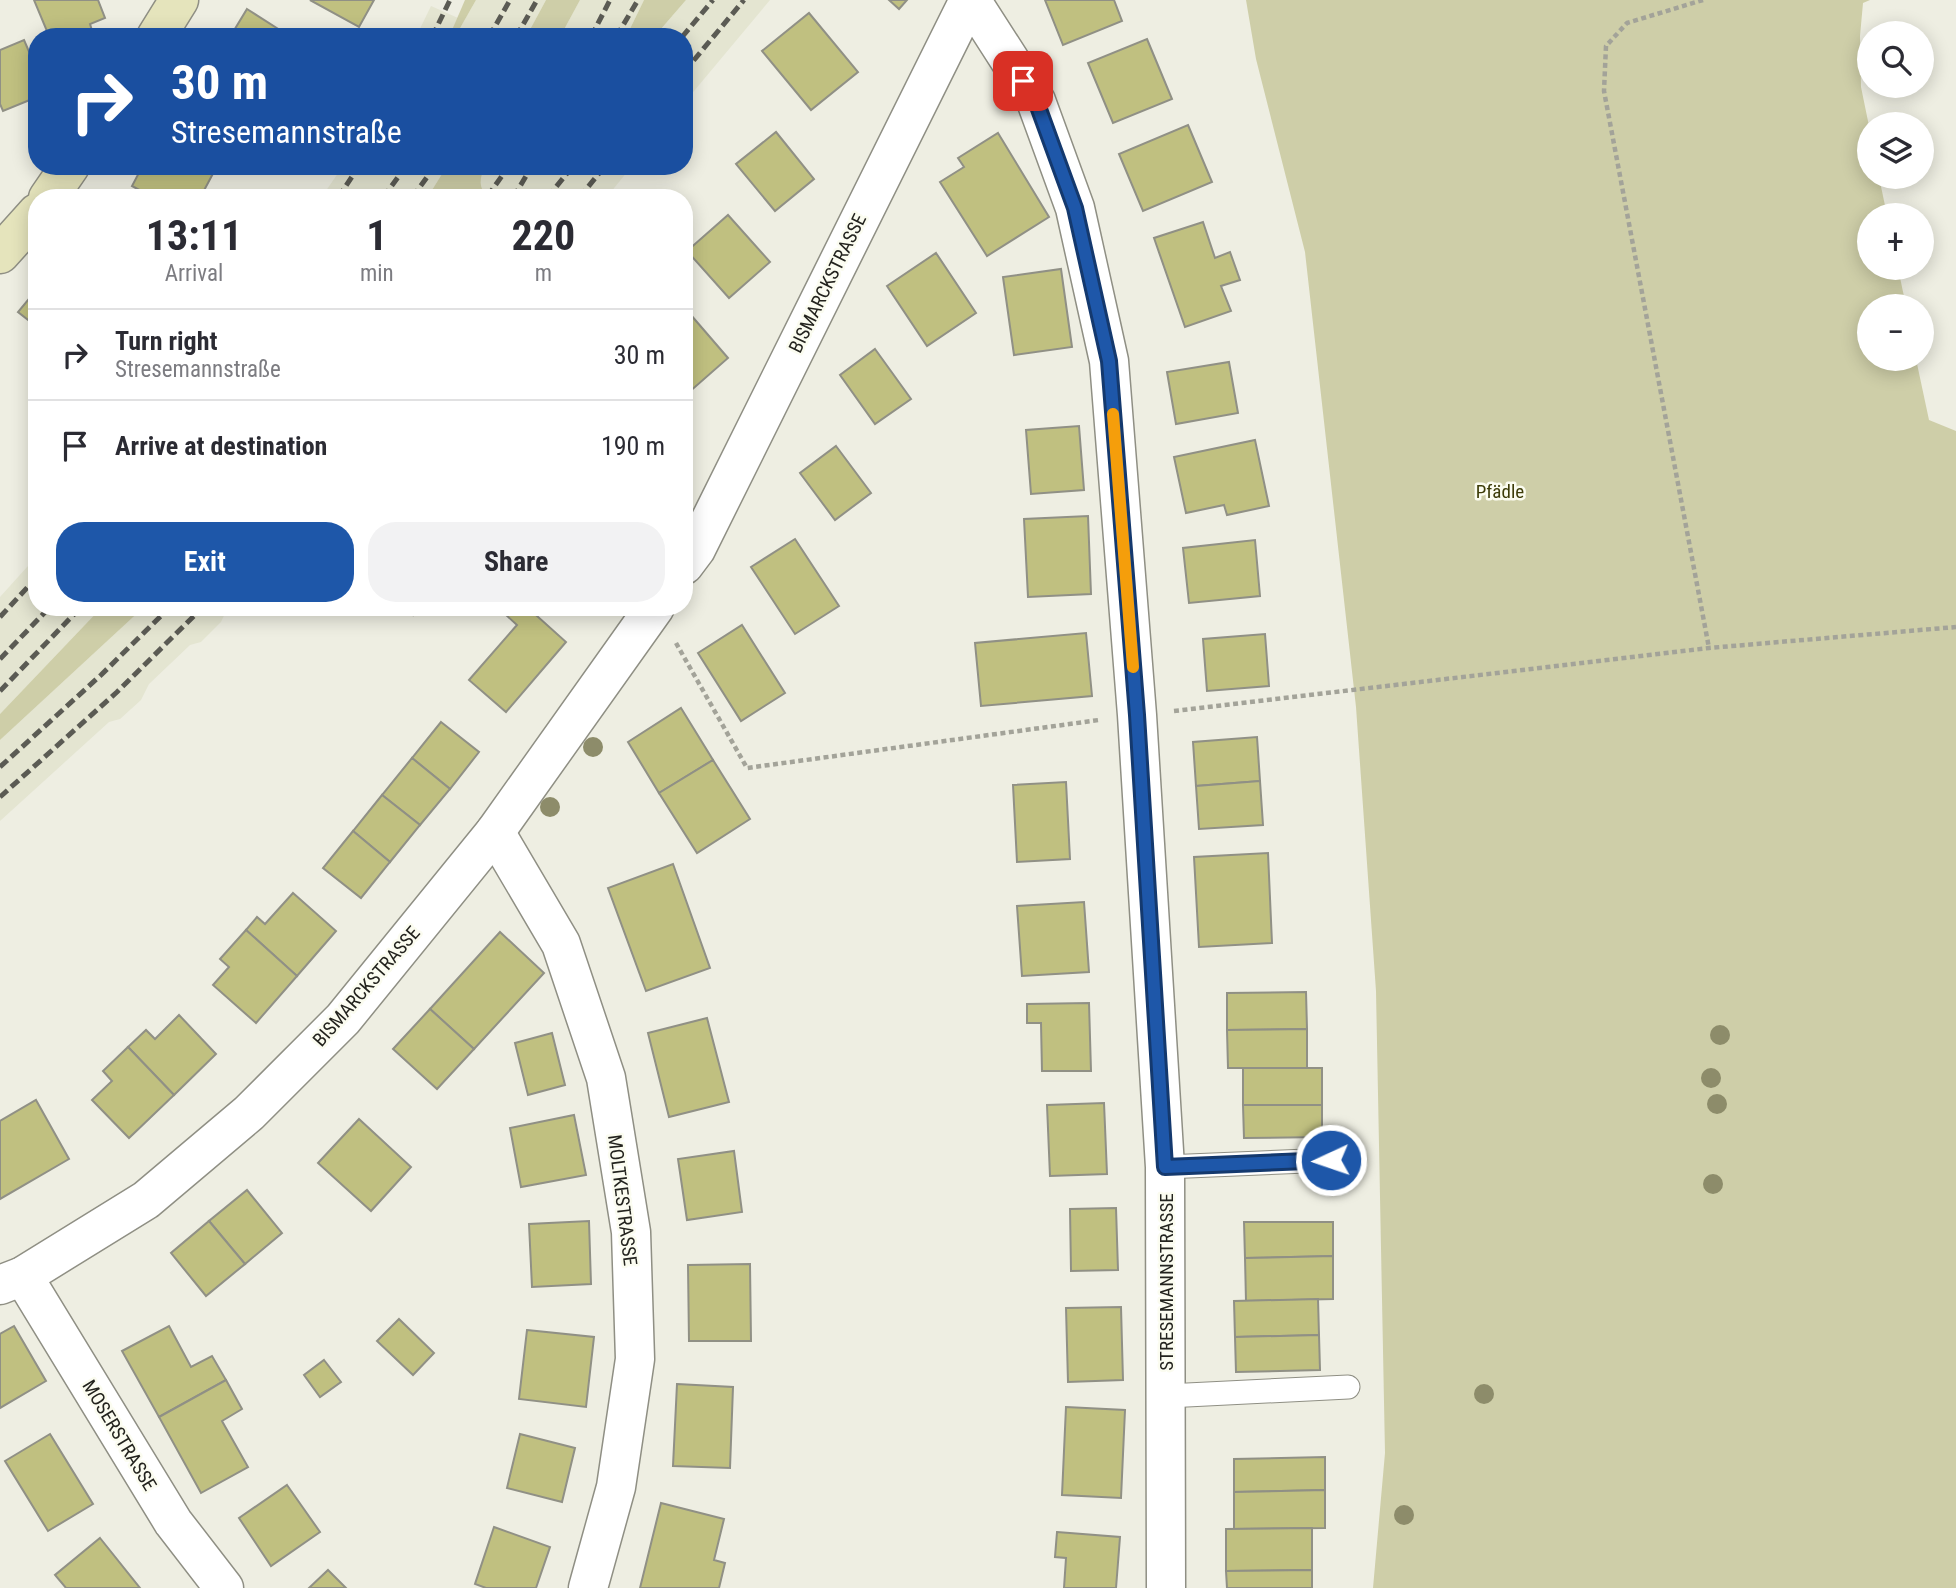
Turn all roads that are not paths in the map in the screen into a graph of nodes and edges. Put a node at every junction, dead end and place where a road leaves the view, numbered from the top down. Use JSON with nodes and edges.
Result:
{"nodes":[{"id":1,"x":970,"y":0,"type":"edge"},
{"id":2,"x":28,"y":223,"type":"edge"},
{"id":3,"x":0,"y":254,"type":"edge"},
{"id":4,"x":693,"y":553,"type":"edge"},
{"id":5,"x":648,"y":616,"type":"edge"},
{"id":6,"x":495,"y":832,"type":"junction"},
{"id":7,"x":1331,"y":1160,"type":"dead end"},
{"id":8,"x":1165,"y":1167,"type":"junction"},
{"id":9,"x":12,"y":1280,"type":"edge"},
{"id":10,"x":1348,"y":1387,"type":"dead end"},
{"id":11,"x":1167,"y":1396,"type":"junction"},
{"id":12,"x":224,"y":1588,"type":"edge"},
{"id":13,"x":588,"y":1588,"type":"edge"},
{"id":14,"x":1166,"y":1588,"type":"edge"}],
"edges":[{"from":1,"to":4,"type":"street","name":"BISMARCKSTRASSE"},
{"from":1,"to":8,"type":"street","name":"STRESEMANNSTRASSE"},
{"from":2,"to":3,"type":"street"},
{"from":5,"to":6,"type":"street","name":"BISMARCKSTRASSE"},
{"from":6,"to":9,"type":"street","name":"BISMARCKSTRASSE"},
{"from":6,"to":13,"type":"street","name":"MOLTKESTRASSE"},
{"from":7,"to":8,"type":"lane"},
{"from":8,"to":11,"type":"street","name":"STRESEMANNSTRASSE"},
{"from":9,"to":12,"type":"street","name":"MOSERSTRASSE"},
{"from":10,"to":11,"type":"lane"},
{"from":11,"to":14,"type":"street","name":"STRESEMANNSTRASSE"}]}
